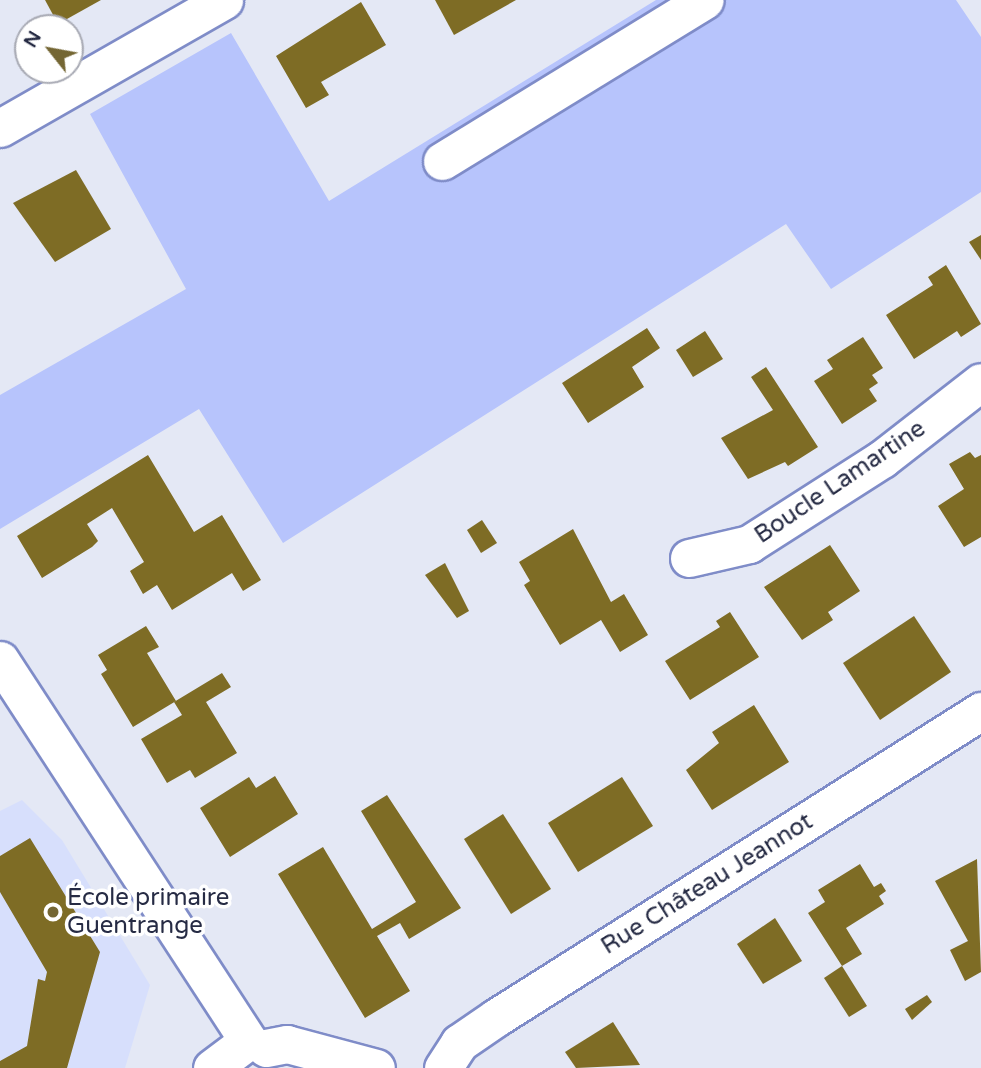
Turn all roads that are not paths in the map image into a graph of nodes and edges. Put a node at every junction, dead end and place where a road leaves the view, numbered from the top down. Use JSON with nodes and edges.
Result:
{"nodes":[{"id":1,"x":224,"y":0,"type":"edge"},
{"id":2,"x":705,"y":0,"type":"edge"},
{"id":3,"x":0,"y":128,"type":"edge"},
{"id":4,"x":442,"y":161,"type":"dead end"},
{"id":5,"x":981,"y":382,"type":"edge"},
{"id":6,"x":689,"y":558,"type":"dead end"},
{"id":7,"x":0,"y":660,"type":"edge"},
{"id":8,"x":981,"y":711,"type":"edge"},
{"id":9,"x":267,"y":1052,"type":"edge"},
{"id":10,"x":212,"y":1068,"type":"edge"},
{"id":11,"x":376,"y":1068,"type":"edge"},
{"id":12,"x":443,"y":1068,"type":"edge"}],
"edges":[{"from":1,"to":3,"type":"street"},
{"from":2,"to":4,"type":"street"},
{"from":5,"to":6,"type":"street","name":"Boucle Lamartine"},
{"from":7,"to":9,"type":"street"},
{"from":8,"to":12,"type":"street","name":"Rue Château Jeannot"},
{"from":9,"to":10,"type":"street"},
{"from":9,"to":11,"type":"street"}]}
